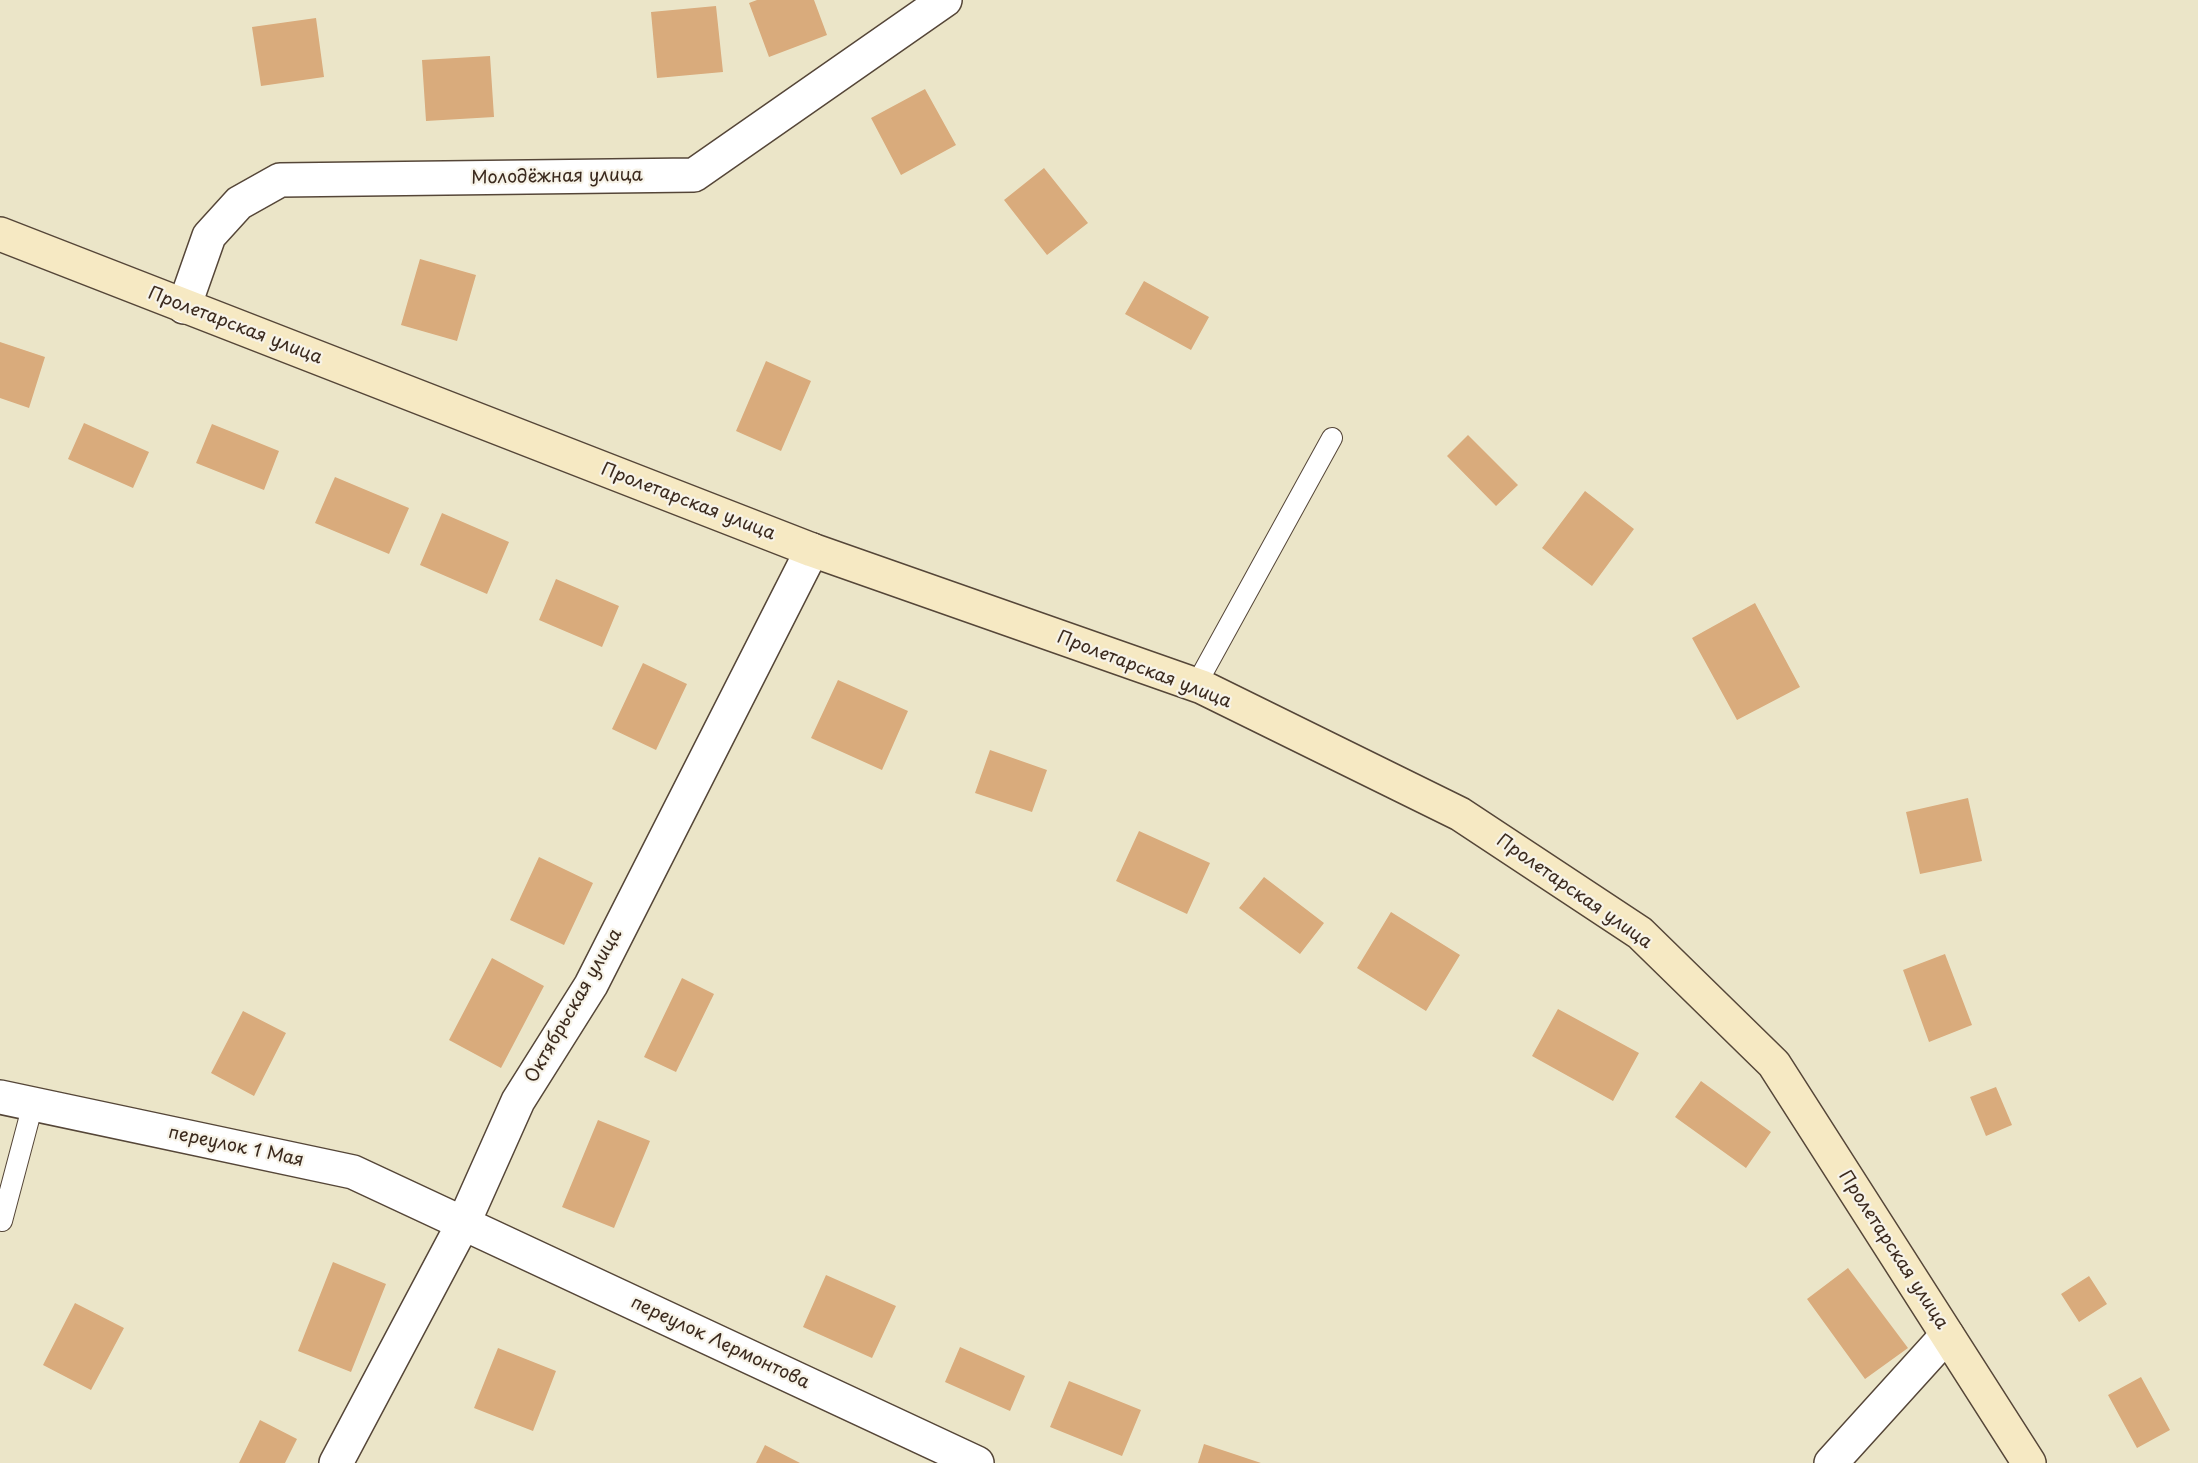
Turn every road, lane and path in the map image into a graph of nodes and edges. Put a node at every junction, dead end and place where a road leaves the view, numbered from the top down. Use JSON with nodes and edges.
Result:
{"nodes":[{"id":1,"x":945,"y":0,"type":"edge"},
{"id":2,"x":0,"y":234,"type":"edge"},
{"id":3,"x":184,"y":307,"type":"junction"},
{"id":4,"x":1332,"y":438,"type":"dead end"},
{"id":5,"x":812,"y":550,"type":"junction"},
{"id":6,"x":1196,"y":685,"type":"junction"},
{"id":7,"x":0,"y":1097,"type":"edge"},
{"id":8,"x":33,"y":1104,"type":"junction"},
{"id":9,"x":2,"y":1221,"type":"dead end"},
{"id":10,"x":464,"y":1222,"type":"junction"},
{"id":11,"x":1947,"y":1335,"type":"junction"},
{"id":12,"x":336,"y":1463,"type":"edge"},
{"id":13,"x":977,"y":1463,"type":"edge"},
{"id":14,"x":1831,"y":1463,"type":"edge"},
{"id":15,"x":2029,"y":1463,"type":"edge"}],
"edges":[{"from":1,"to":3,"type":"street","name":"Молодёжная улица"},
{"from":2,"to":3,"type":"street","name":"Пролетарская улица"},
{"from":3,"to":5,"type":"street","name":"Пролетарская улица"},
{"from":4,"to":6,"type":"lane"},
{"from":5,"to":6,"type":"street","name":"Пролетарская улица"},
{"from":5,"to":10,"type":"street","name":"Октябрьская улица"},
{"from":6,"to":11,"type":"street","name":"Пролетарская улица"},
{"from":7,"to":8,"type":"street","name":"переулок 1 Мая"},
{"from":8,"to":9,"type":"lane"},
{"from":8,"to":10,"type":"street","name":"переулок 1 Мая"},
{"from":10,"to":12,"type":"street","name":"Октябрьская улица"},
{"from":10,"to":13,"type":"street","name":"переулок Лермонтова"},
{"from":11,"to":14,"type":"street"},
{"from":11,"to":15,"type":"street","name":"Пролетарская улица"}]}
